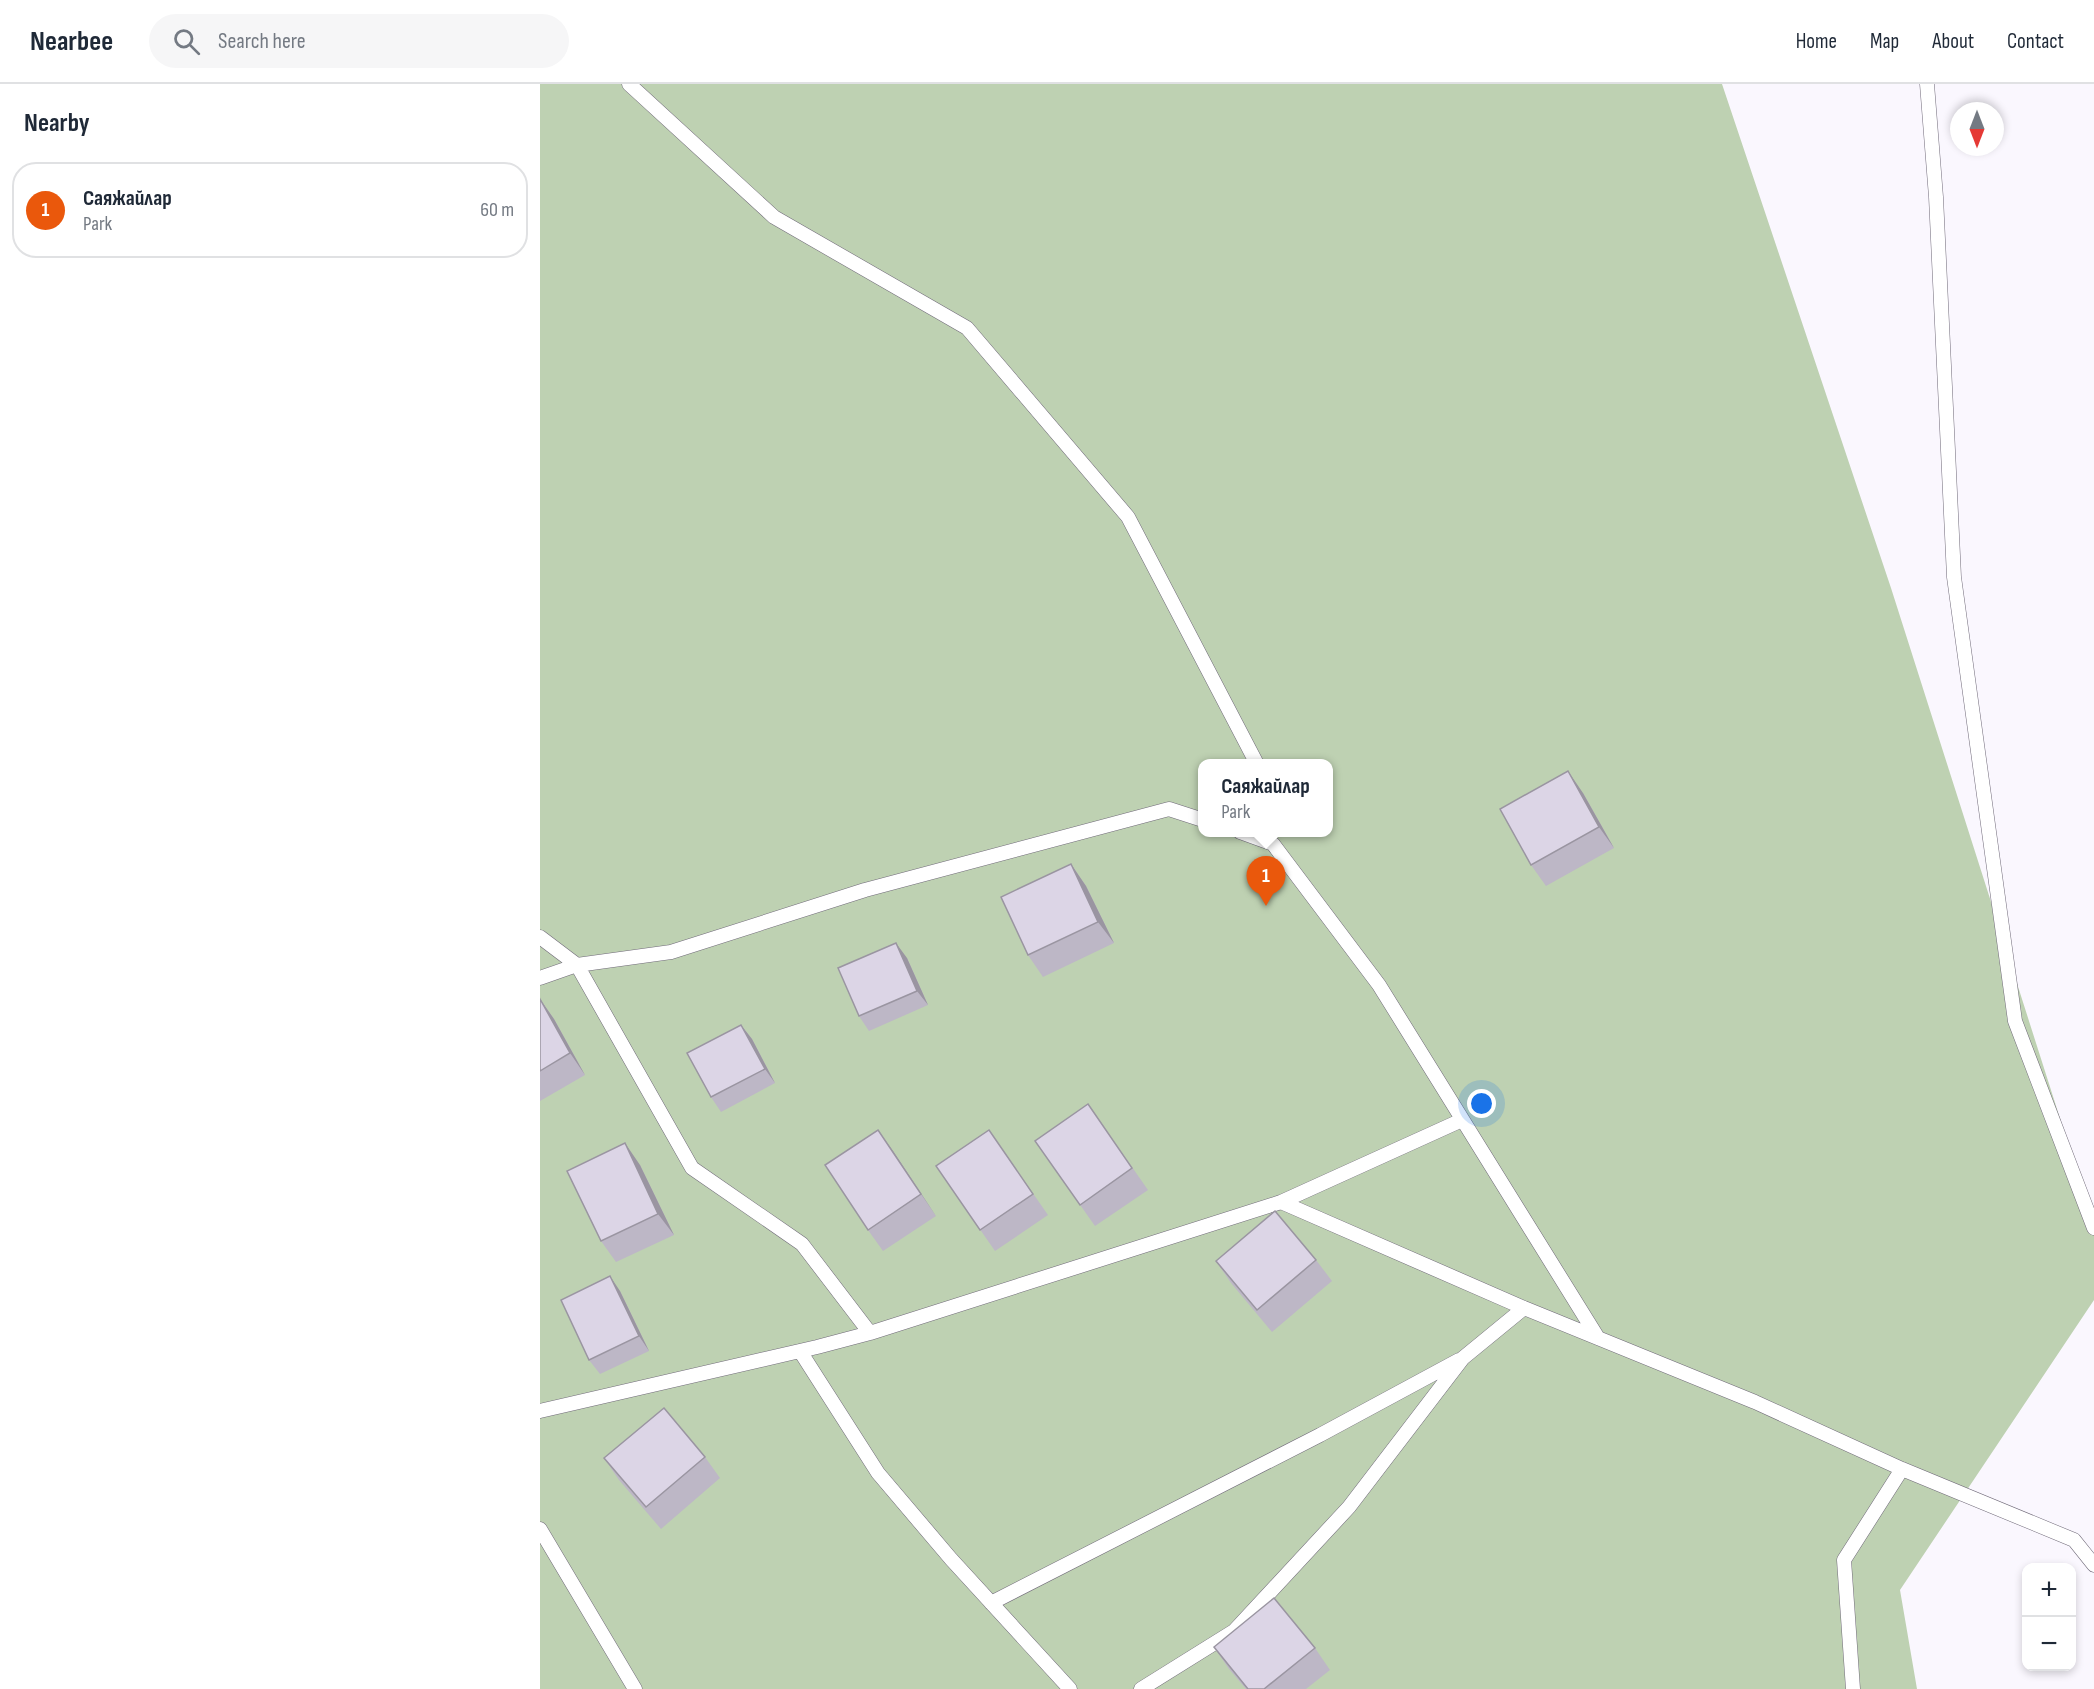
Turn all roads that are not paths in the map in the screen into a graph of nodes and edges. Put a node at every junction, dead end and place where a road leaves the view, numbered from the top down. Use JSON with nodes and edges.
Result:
{"nodes":[{"id":1,"x":629,"y":84,"type":"edge"},
{"id":2,"x":1927,"y":84,"type":"edge"},
{"id":3,"x":1254,"y":759,"type":"edge"},
{"id":4,"x":1198,"y":818,"type":"edge"},
{"id":5,"x":1273,"y":838,"type":"edge"},
{"id":6,"x":540,"y":937,"type":"edge"},
{"id":7,"x":577,"y":966,"type":"junction"},
{"id":8,"x":540,"y":978,"type":"edge"},
{"id":9,"x":1462,"y":1120,"type":"junction"},
{"id":10,"x":1281,"y":1202,"type":"junction"},
{"id":11,"x":2094,"y":1228,"type":"edge"},
{"id":12,"x":1524,"y":1308,"type":"junction"},
{"id":13,"x":870,"y":1333,"type":"junction"},
{"id":14,"x":1598,"y":1338,"type":"junction"},
{"id":15,"x":800,"y":1351,"type":"junction"},
{"id":16,"x":1463,"y":1358,"type":"junction"},
{"id":17,"x":540,"y":1412,"type":"edge"},
{"id":18,"x":1902,"y":1469,"type":"junction"},
{"id":19,"x":540,"y":1529,"type":"edge"},
{"id":20,"x":2094,"y":1565,"type":"edge"},
{"id":21,"x":991,"y":1604,"type":"junction"},
{"id":22,"x":635,"y":1689,"type":"edge"},
{"id":23,"x":1070,"y":1689,"type":"edge"},
{"id":24,"x":1141,"y":1689,"type":"edge"},
{"id":25,"x":1853,"y":1689,"type":"edge"}],
"edges":[{"from":1,"to":3,"type":"lane"},
{"from":2,"to":11,"type":"lane"},
{"from":4,"to":7,"type":"lane"},
{"from":5,"to":9,"type":"lane"},
{"from":6,"to":7,"type":"lane"},
{"from":7,"to":8,"type":"lane"},
{"from":7,"to":13,"type":"lane"},
{"from":9,"to":10,"type":"lane"},
{"from":9,"to":14,"type":"lane"},
{"from":10,"to":12,"type":"lane"},
{"from":10,"to":13,"type":"lane"},
{"from":12,"to":14,"type":"lane"},
{"from":12,"to":16,"type":"lane"},
{"from":13,"to":15,"type":"lane"},
{"from":14,"to":18,"type":"lane"},
{"from":15,"to":17,"type":"lane"},
{"from":15,"to":21,"type":"lane"},
{"from":16,"to":21,"type":"lane"},
{"from":16,"to":24,"type":"lane"},
{"from":18,"to":20,"type":"lane"},
{"from":18,"to":25,"type":"lane"},
{"from":19,"to":22,"type":"lane"},
{"from":21,"to":23,"type":"lane"}]}
